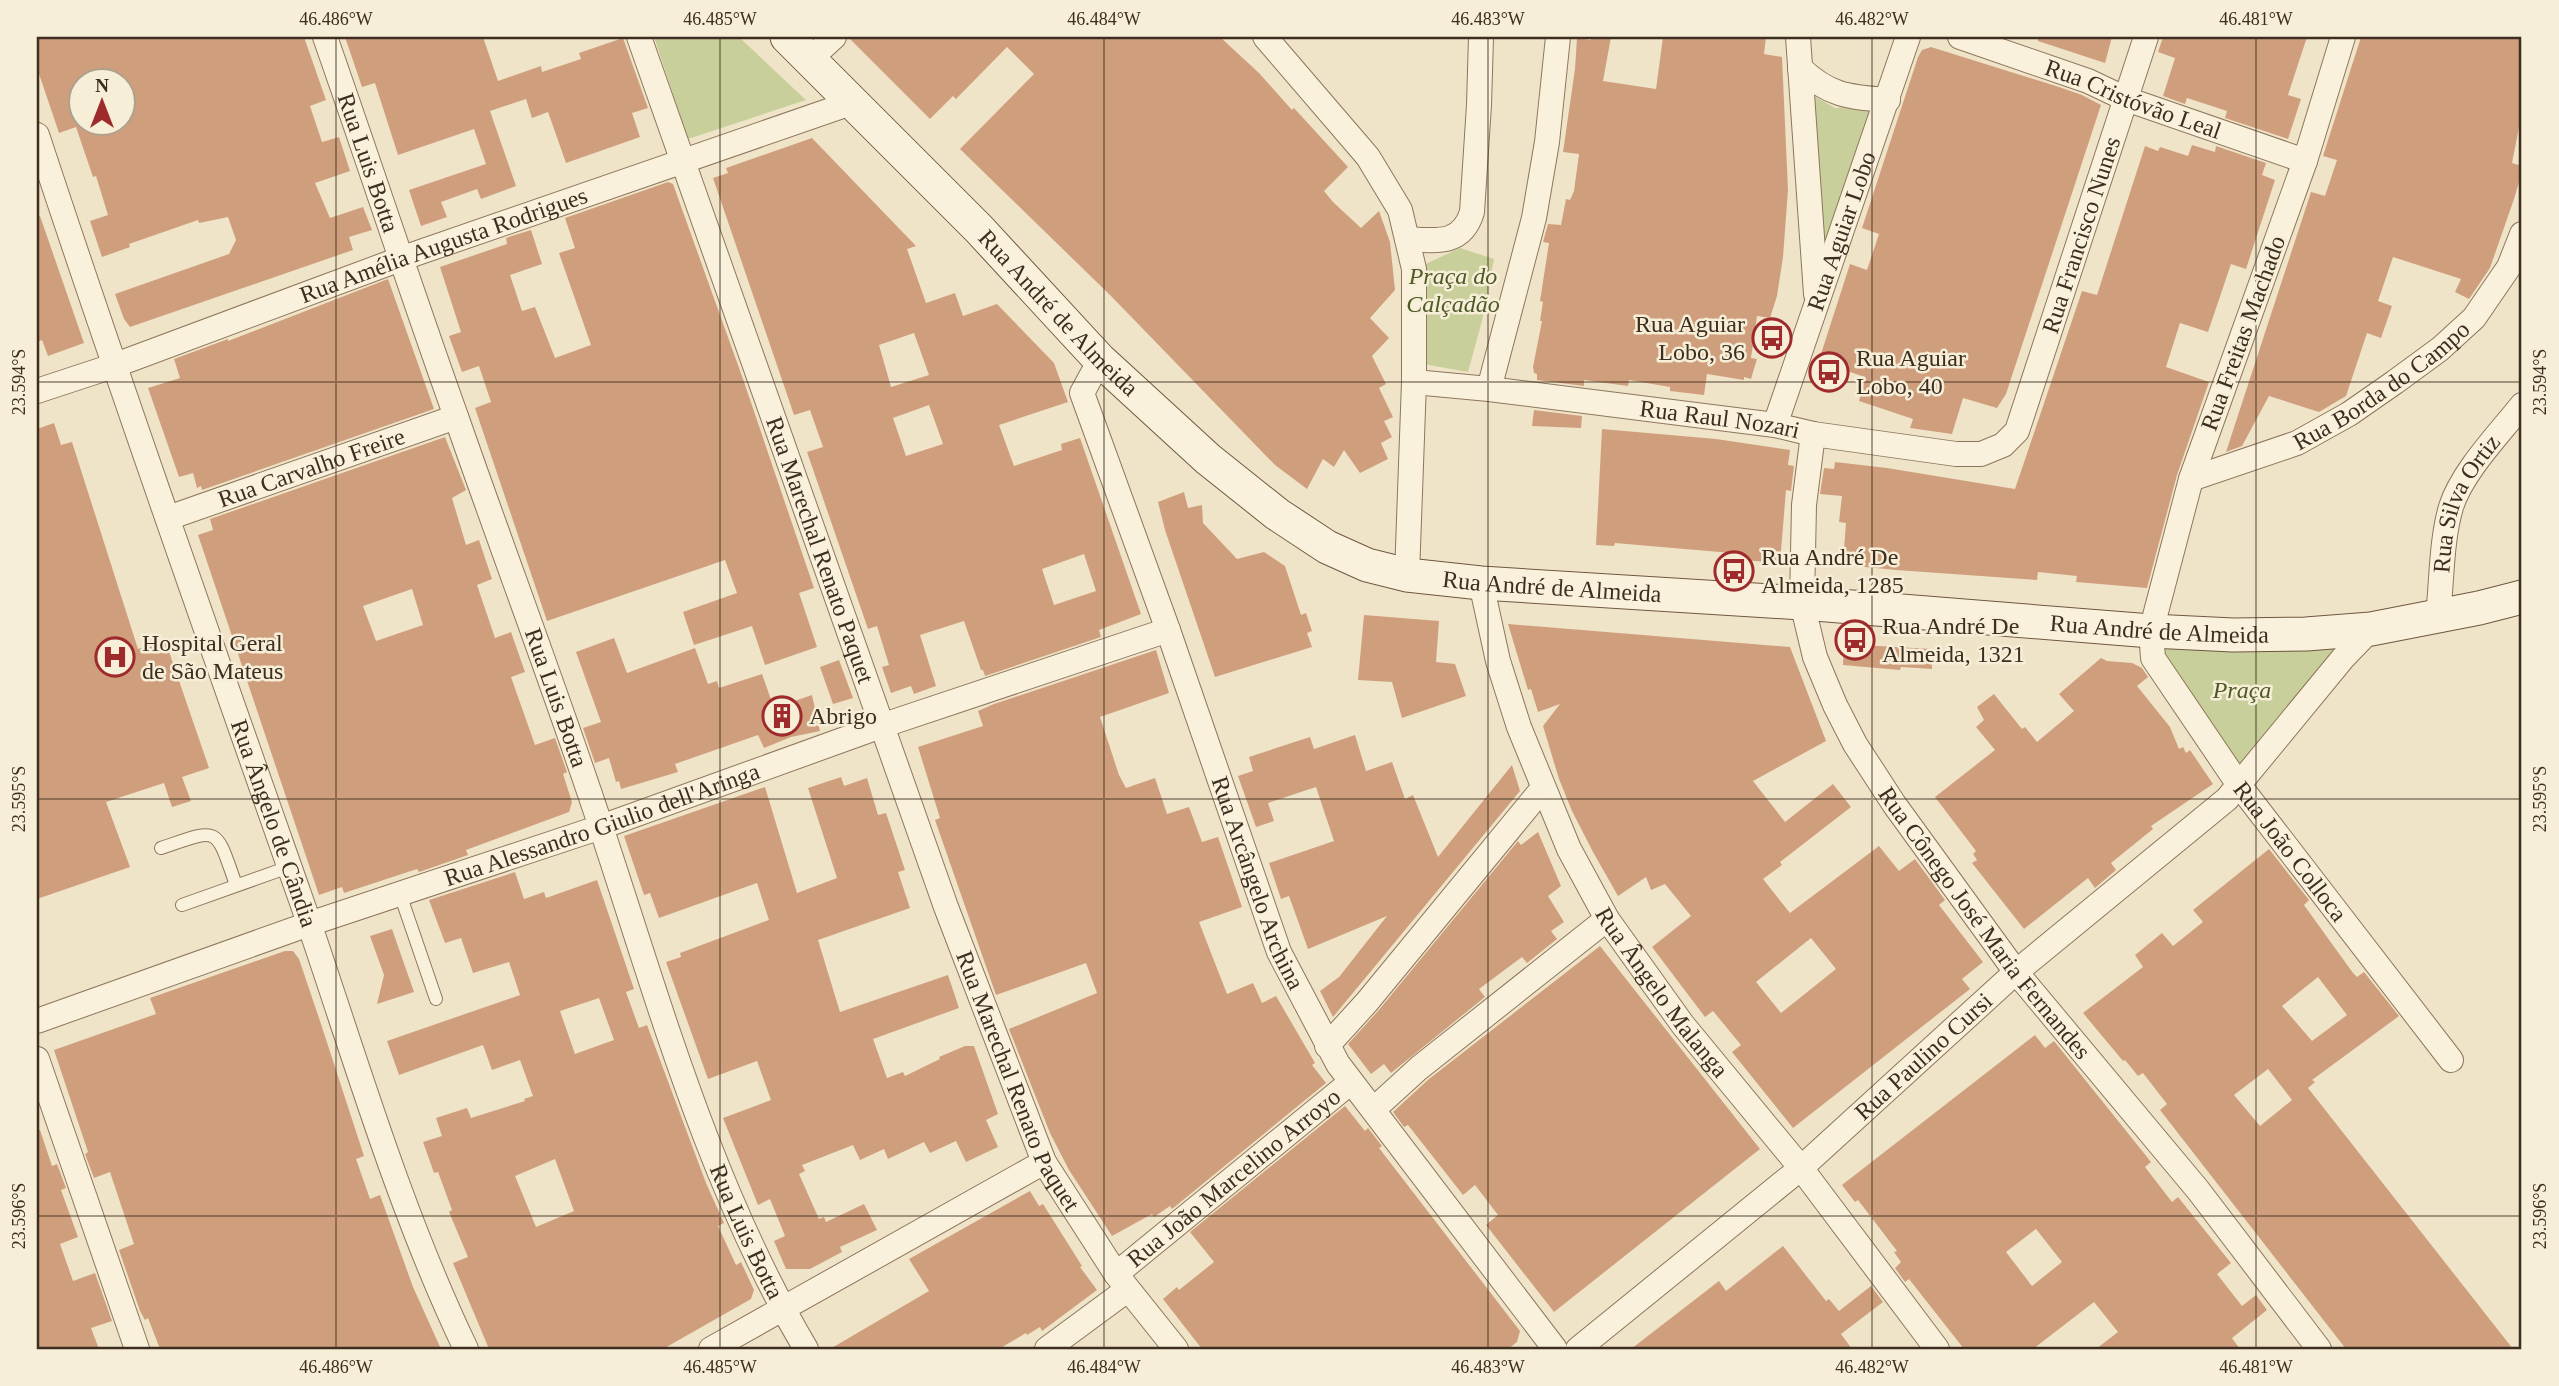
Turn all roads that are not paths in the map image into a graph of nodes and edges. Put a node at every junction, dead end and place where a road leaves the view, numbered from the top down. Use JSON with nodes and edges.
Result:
{"nodes":[{"id":1,"x":325,"y":37,"type":"edge"},
{"id":2,"x":639,"y":37,"type":"edge"},
{"id":3,"x":834,"y":37,"type":"edge"},
{"id":4,"x":1481,"y":37,"type":"edge"},
{"id":5,"x":1558,"y":37,"type":"edge"},
{"id":6,"x":1798,"y":37,"type":"edge"},
{"id":7,"x":1908,"y":37,"type":"edge"},
{"id":8,"x":1960,"y":37,"type":"edge"},
{"id":9,"x":2146,"y":37,"type":"edge"},
{"id":10,"x":2343,"y":37,"type":"edge"},
{"id":11,"x":1278,"y":41,"type":"edge"},
{"id":12,"x":798,"y":48,"type":"edge"},
{"id":13,"x":1800,"y":68,"type":"junction"},
{"id":14,"x":2126,"y":99,"type":"junction"},
{"id":15,"x":1888,"y":100,"type":"junction"},
{"id":16,"x":854,"y":102,"type":"junction"},
{"id":17,"x":37,"y":135,"type":"edge"},
{"id":18,"x":682,"y":161,"type":"junction"},
{"id":19,"x":2305,"y":161,"type":"junction"},
{"id":20,"x":2522,"y":234,"type":"edge"},
{"id":21,"x":1408,"y":239,"type":"junction"},
{"id":22,"x":403,"y":258,"type":"junction"},
{"id":23,"x":1817,"y":304,"type":"junction"},
{"id":24,"x":1100,"y":360,"type":"junction"},
{"id":25,"x":113,"y":366,"type":"junction"},
{"id":26,"x":1414,"y":382,"type":"junction"},
{"id":27,"x":1489,"y":389,"type":"junction"},
{"id":28,"x":37,"y":391,"type":"edge"},
{"id":29,"x":2522,"y":405,"type":"edge"},
{"id":30,"x":456,"y":416,"type":"junction"},
{"id":31,"x":1775,"y":425,"type":"junction"},
{"id":32,"x":2017,"y":431,"type":"joint"},
{"id":33,"x":1813,"y":434,"type":"junction"},
{"id":34,"x":2191,"y":479,"type":"junction"},
{"id":35,"x":168,"y":518,"type":"junction"},
{"id":36,"x":1407,"y":575,"type":"junction"},
{"id":37,"x":1481,"y":583,"type":"junction"},
{"id":38,"x":2521,"y":597,"type":"edge"},
{"id":39,"x":1802,"y":603,"type":"junction"},
{"id":40,"x":2438,"y":615,"type":"junction"},
{"id":41,"x":2371,"y":629,"type":"junction"},
{"id":42,"x":1168,"y":630,"type":"junction"},
{"id":43,"x":2151,"y":631,"type":"junction"},
{"id":44,"x":881,"y":726,"type":"junction"},
{"id":45,"x":2239,"y":785,"type":"junction"},
{"id":46,"x":1543,"y":788,"type":"junction"},
{"id":47,"x":601,"y":827,"type":"junction"},
{"id":48,"x":161,"y":848,"type":"dead end"},
{"id":49,"x":289,"y":867,"type":"junction"},
{"id":50,"x":236,"y":884,"type":"junction"},
{"id":51,"x":400,"y":894,"type":"junction"},
{"id":52,"x":182,"y":905,"type":"dead end"},
{"id":53,"x":1607,"y":919,"type":"junction"},
{"id":54,"x":309,"y":924,"type":"junction"},
{"id":55,"x":2016,"y":972,"type":"junction"},
{"id":56,"x":436,"y":999,"type":"dead end"},
{"id":57,"x":37,"y":1021,"type":"edge"},
{"id":58,"x":1327,"y":1046,"type":"junction"},
{"id":59,"x":37,"y":1059,"type":"edge"},
{"id":60,"x":2451,"y":1060,"type":"dead end"},
{"id":61,"x":1351,"y":1082,"type":"junction"},
{"id":62,"x":1374,"y":1109,"type":"junction"},
{"id":63,"x":1044,"y":1163,"type":"junction"},
{"id":64,"x":1801,"y":1168,"type":"junction"},
{"id":65,"x":1122,"y":1282,"type":"junction"},
{"id":66,"x":783,"y":1311,"type":"junction"},
{"id":67,"x":138,"y":1349,"type":"edge"},
{"id":68,"x":466,"y":1349,"type":"edge"},
{"id":69,"x":711,"y":1349,"type":"edge"},
{"id":70,"x":806,"y":1349,"type":"edge"},
{"id":71,"x":1047,"y":1349,"type":"edge"},
{"id":72,"x":1176,"y":1349,"type":"edge"},
{"id":73,"x":1555,"y":1349,"type":"edge"},
{"id":74,"x":1578,"y":1349,"type":"edge"},
{"id":75,"x":1937,"y":1349,"type":"edge"},
{"id":76,"x":2319,"y":1349,"type":"edge"}],
"edges":[{"from":1,"to":22,"type":"street","name":"Rua Luis Botta"},
{"from":2,"to":18,"type":"street","name":"Rua Marechal Renato Paquet"},
{"from":3,"to":12,"type":"street"},
{"from":4,"to":21,"type":"street"},
{"from":5,"to":27,"type":"street"},
{"from":6,"to":13,"type":"street"},
{"from":7,"to":15,"type":"street","name":"Rua Aguiar Lobo"},
{"from":8,"to":14,"type":"street","name":"Rua Cristóvão Leal"},
{"from":9,"to":14,"type":"street","name":"Rua Francisco Nunes"},
{"from":10,"to":19,"type":"street","name":"Rua Freitas Machado"},
{"from":11,"to":21,"type":"street"},
{"from":12,"to":16,"type":"main road","name":"Rua André de Almeida"},
{"from":13,"to":15,"type":"street"},
{"from":13,"to":23,"type":"street"},
{"from":14,"to":19,"type":"street","name":"Rua Cristóvão Leal"},
{"from":14,"to":32,"type":"street","name":"Rua Francisco Nunes"},
{"from":15,"to":23,"type":"street","name":"Rua Aguiar Lobo"},
{"from":16,"to":18,"type":"street","name":"Rua Amélia Augusta Rodrigues"},
{"from":16,"to":24,"type":"main road","name":"Rua André de Almeida"},
{"from":17,"to":25,"type":"street","name":"Rua Ângelo de Cândia"},
{"from":18,"to":22,"type":"street","name":"Rua Amélia Augusta Rodrigues"},
{"from":18,"to":44,"type":"street","name":"Rua Marechal Renato Paquet"},
{"from":19,"to":34,"type":"street","name":"Rua Freitas Machado"},
{"from":20,"to":34,"type":"street","name":"Rua Borda do Campo"},
{"from":21,"to":26,"type":"street"},
{"from":22,"to":25,"type":"street","name":"Rua Amélia Augusta Rodrigues"},
{"from":22,"to":30,"type":"street","name":"Rua Luis Botta"},
{"from":23,"to":31,"type":"street","name":"Rua Aguiar Lobo"},
{"from":24,"to":36,"type":"main road","name":"Rua André de Almeida"},
{"from":24,"to":42,"type":"street","name":"Rua Arcângelo Archina"},
{"from":25,"to":28,"type":"street","name":"Rua Amélia Augusta Rodrigues"},
{"from":25,"to":35,"type":"street","name":"Rua Ângelo de Cândia"},
{"from":26,"to":27,"type":"street","name":"Rua Raul Nozari"},
{"from":26,"to":36,"type":"street"},
{"from":27,"to":31,"type":"street","name":"Rua Raul Nozari"},
{"from":29,"to":40,"type":"street","name":"Rua Silva Ortiz"},
{"from":30,"to":35,"type":"street","name":"Rua Carvalho Freire"},
{"from":30,"to":47,"type":"street","name":"Rua Luis Botta"},
{"from":31,"to":33,"type":"street","name":"Rua Raul Nozari"},
{"from":32,"to":33,"type":"street","name":"Rua Raul Nozari"},
{"from":33,"to":39,"type":"street","name":"Rua Cônego José Maria Fernandes"},
{"from":34,"to":43,"type":"street","name":"Rua Freitas Machado"},
{"from":35,"to":49,"type":"street","name":"Rua Ângelo de Cândia"},
{"from":36,"to":37,"type":"main road","name":"Rua André de Almeida"},
{"from":37,"to":39,"type":"main road","name":"Rua André de Almeida"},
{"from":37,"to":46,"type":"street","name":"Rua Ângelo Malanga"},
{"from":38,"to":40,"type":"main road","name":"Rua André de Almeida"},
{"from":39,"to":43,"type":"main road","name":"Rua André de Almeida"},
{"from":39,"to":55,"type":"street","name":"Rua Cônego José Maria Fernandes"},
{"from":40,"to":41,"type":"main road","name":"Rua André de Almeida"},
{"from":41,"to":43,"type":"main road","name":"Rua André de Almeida"},
{"from":41,"to":45,"type":"street","name":"Rua Paulino Cursi"},
{"from":42,"to":44,"type":"street","name":"Rua Alessandro Giulio dell'Aringa"},
{"from":42,"to":58,"type":"street","name":"Rua Arcângelo Archina"},
{"from":43,"to":45,"type":"street","name":"Rua João Colloca"},
{"from":44,"to":47,"type":"street","name":"Rua Alessandro Giulio dell'Aringa"},
{"from":44,"to":63,"type":"street","name":"Rua Marechal Renato Paquet"},
{"from":45,"to":55,"type":"street","name":"Rua Paulino Cursi"},
{"from":45,"to":60,"type":"street","name":"Rua João Colloca"},
{"from":46,"to":53,"type":"street","name":"Rua Ângelo Malanga"},
{"from":46,"to":58,"type":"street"},
{"from":47,"to":51,"type":"street","name":"Rua Alessandro Giulio dell'Aringa"},
{"from":47,"to":66,"type":"street","name":"Rua Luis Botta"},
{"from":48,"to":50,"type":"lane"},
{"from":49,"to":50,"type":"lane"},
{"from":49,"to":54,"type":"street","name":"Rua Ângelo de Cândia"},
{"from":50,"to":52,"type":"lane"},
{"from":51,"to":54,"type":"street","name":"Rua Alessandro Giulio dell'Aringa"},
{"from":51,"to":56,"type":"lane"},
{"from":53,"to":62,"type":"street","name":"Rua João Marcelino Arroyo"},
{"from":53,"to":64,"type":"street","name":"Rua Ângelo Malanga"},
{"from":54,"to":57,"type":"street","name":"Rua Alessandro Giulio dell'Aringa"},
{"from":54,"to":68,"type":"street","name":"Rua Ângelo de Cândia"},
{"from":55,"to":64,"type":"street","name":"Rua Paulino Cursi"},
{"from":55,"to":76,"type":"street","name":"Rua Cônego José Maria Fernandes"},
{"from":58,"to":61,"type":"street","name":"Rua Arcângelo Archina"},
{"from":59,"to":67,"type":"street"},
{"from":61,"to":62,"type":"street","name":"Rua Arcângelo Archina"},
{"from":61,"to":65,"type":"street","name":"Rua João Marcelino Arroyo"},
{"from":62,"to":73,"type":"street","name":"Rua Arcângelo Archina"},
{"from":63,"to":65,"type":"street","name":"Rua Marechal Renato Paquet"},
{"from":63,"to":66,"type":"street"},
{"from":64,"to":74,"type":"street","name":"Rua Paulino Cursi"},
{"from":64,"to":75,"type":"street","name":"Rua Ângelo Malanga"},
{"from":65,"to":71,"type":"street","name":"Rua João Marcelino Arroyo"},
{"from":65,"to":72,"type":"street","name":"Rua Marechal Renato Paquet"},
{"from":66,"to":69,"type":"street"},
{"from":66,"to":70,"type":"street","name":"Rua Luis Botta"}]}
